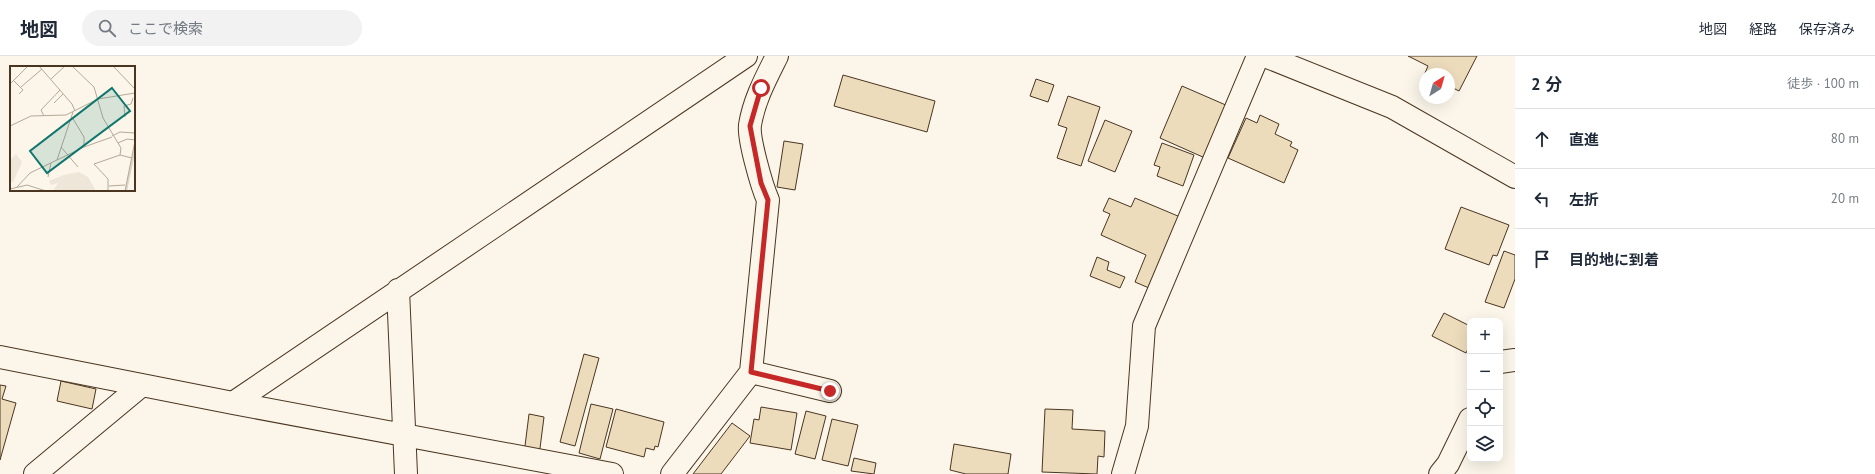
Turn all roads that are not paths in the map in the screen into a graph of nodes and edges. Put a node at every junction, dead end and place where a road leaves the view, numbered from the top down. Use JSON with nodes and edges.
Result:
{"nodes":[{"id":1,"x":746,"y":56,"type":"edge"},
{"id":2,"x":778,"y":56,"type":"edge"},
{"id":3,"x":1258,"y":56,"type":"edge"},
{"id":4,"x":1265,"y":56,"type":"edge"},
{"id":5,"x":1515,"y":177,"type":"edge"},
{"id":6,"x":398,"y":290,"type":"junction"},
{"id":7,"x":0,"y":357,"type":"edge"},
{"id":8,"x":1515,"y":360,"type":"edge"},
{"id":9,"x":1503,"y":362,"type":"edge"},
{"id":10,"x":751,"y":372,"type":"junction"},
{"id":11,"x":142,"y":385,"type":"junction"},
{"id":12,"x":830,"y":391,"type":"dead end"},
{"id":13,"x":233,"y":403,"type":"junction"},
{"id":14,"x":1467,"y":425,"type":"edge"},
{"id":15,"x":404,"y":435,"type":"junction"},
{"id":16,"x":35,"y":474,"type":"edge"},
{"id":17,"x":406,"y":474,"type":"edge"},
{"id":18,"x":612,"y":474,"type":"edge"},
{"id":19,"x":672,"y":474,"type":"edge"},
{"id":20,"x":1124,"y":474,"type":"edge"},
{"id":21,"x":1440,"y":474,"type":"edge"}],
"edges":[{"from":1,"to":6,"type":"street"},
{"from":2,"to":10,"type":"street"},
{"from":3,"to":20,"type":"street"},
{"from":4,"to":5,"type":"street"},
{"from":6,"to":13,"type":"street"},
{"from":6,"to":15,"type":"street"},
{"from":7,"to":11,"type":"street"},
{"from":8,"to":9,"type":"street"},
{"from":10,"to":12,"type":"street"},
{"from":10,"to":19,"type":"street"},
{"from":11,"to":13,"type":"street"},
{"from":11,"to":16,"type":"street"},
{"from":13,"to":15,"type":"street"},
{"from":14,"to":21,"type":"street"},
{"from":15,"to":17,"type":"street"},
{"from":15,"to":18,"type":"street"}]}
